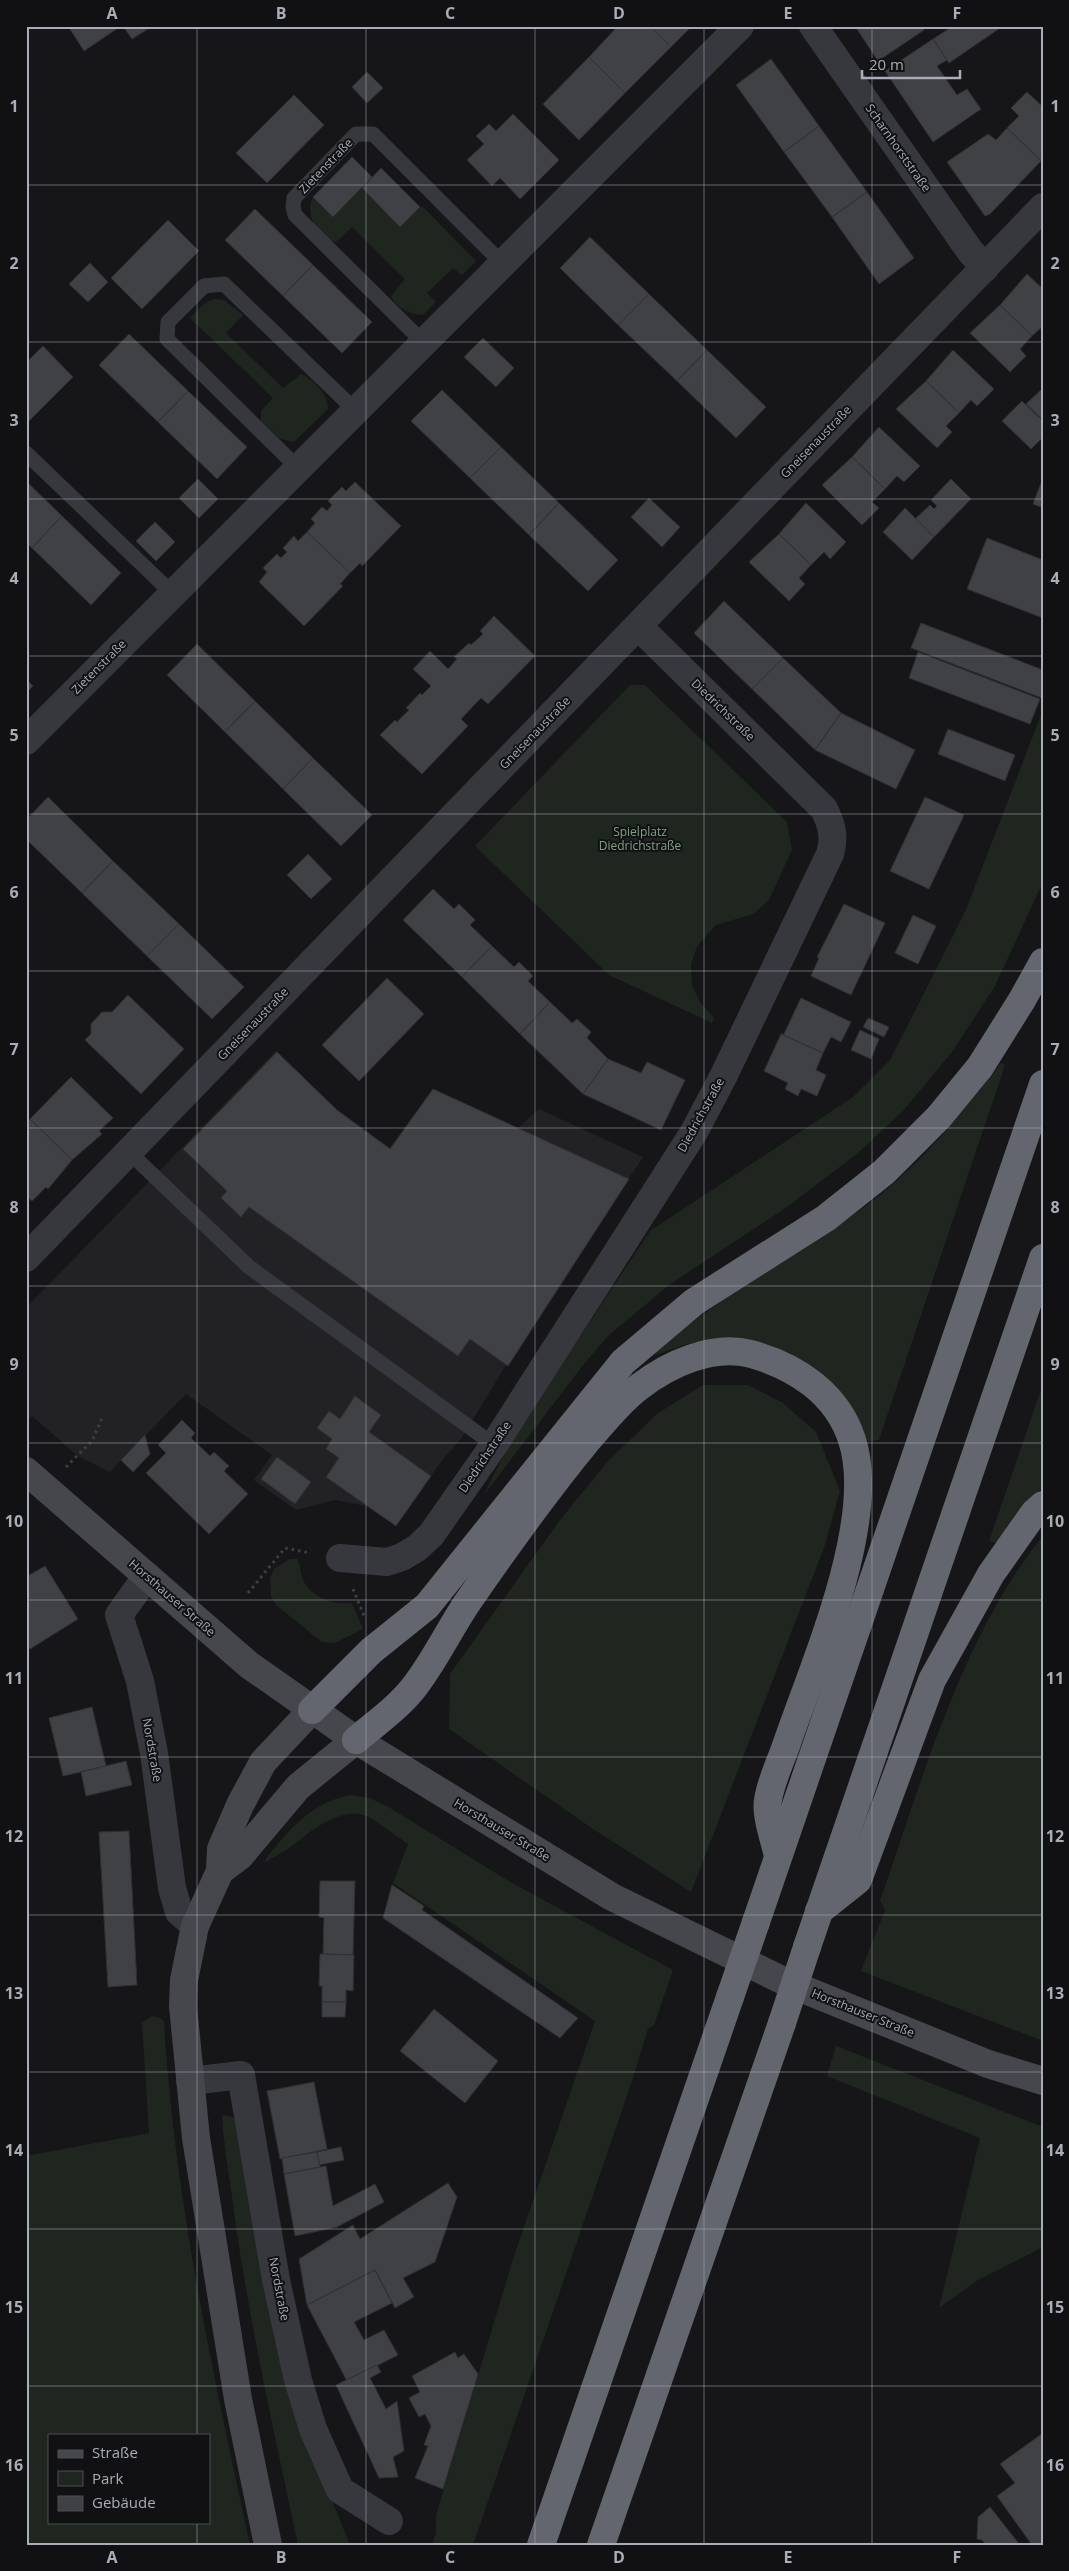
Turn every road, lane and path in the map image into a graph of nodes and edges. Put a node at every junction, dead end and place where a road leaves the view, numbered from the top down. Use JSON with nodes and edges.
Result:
{"nodes":[{"id":1,"x":740,"y":26,"type":"edge"},
{"id":2,"x":813,"y":26,"type":"edge"},
{"id":3,"x":1043,"y":207,"type":"edge"},
{"id":4,"x":503,"y":264,"type":"junction"},
{"id":5,"x":985,"y":268,"type":"junction"},
{"id":6,"x":424,"y":343,"type":"junction"},
{"id":7,"x":356,"y":411,"type":"junction"},
{"id":8,"x":26,"y":453,"type":"edge"},
{"id":9,"x":298,"y":468,"type":"junction"},
{"id":10,"x":172,"y":594,"type":"junction"},
{"id":11,"x":638,"y":626,"type":"junction"},
{"id":12,"x":26,"y":741,"type":"edge"},
{"id":13,"x":1043,"y":962,"type":"edge"},
{"id":14,"x":1043,"y":1084,"type":"edge"},
{"id":15,"x":129,"y":1152,"type":"junction"},
{"id":16,"x":26,"y":1258,"type":"edge"},
{"id":17,"x":1043,"y":1258,"type":"edge"},
{"id":18,"x":103,"y":1416,"type":"dead end"},
{"id":19,"x":494,"y":1445,"type":"junction"},
{"id":20,"x":64,"y":1469,"type":"dead end"},
{"id":21,"x":26,"y":1471,"type":"edge"},
{"id":22,"x":1043,"y":1505,"type":"edge"},
{"id":23,"x":340,"y":1558,"type":"junction"},
{"id":24,"x":147,"y":1576,"type":"junction"},
{"id":25,"x":248,"y":1594,"type":"dead end"},
{"id":26,"x":366,"y":1622,"type":"dead end"},
{"id":27,"x":312,"y":1710,"type":"junction"},
{"id":28,"x":356,"y":1740,"type":"junction"},
{"id":29,"x":778,"y":1856,"type":"junction"},
{"id":30,"x":220,"y":1871,"type":"junction"},
{"id":31,"x":819,"y":1911,"type":"junction"},
{"id":32,"x":195,"y":1926,"type":"junction"},
{"id":33,"x":190,"y":2081,"type":"junction"},
{"id":34,"x":1043,"y":2081,"type":"edge"},
{"id":35,"x":389,"y":2521,"type":"dead end"},
{"id":36,"x":268,"y":2545,"type":"edge"},
{"id":37,"x":541,"y":2545,"type":"edge"},
{"id":38,"x":602,"y":2545,"type":"edge"}],
"edges":[{"from":1,"to":4,"type":"street","name":"Zietenstraße"},
{"from":2,"to":5,"type":"street","name":"Scharnhorststraße"},
{"from":3,"to":5,"type":"street","name":"Gneisenaustraße"},
{"from":4,"to":6,"type":"street","name":"Zietenstraße"},
{"from":4,"to":6,"type":"lane","name":"Zietenstraße"},
{"from":5,"to":11,"type":"street","name":"Gneisenaustraße"},
{"from":6,"to":7,"type":"street","name":"Zietenstraße"},
{"from":7,"to":9,"type":"street","name":"Zietenstraße"},
{"from":7,"to":9,"type":"lane"},
{"from":8,"to":10,"type":"lane"},
{"from":9,"to":10,"type":"street","name":"Zietenstraße"},
{"from":10,"to":12,"type":"street","name":"Zietenstraße"},
{"from":11,"to":15,"type":"street","name":"Gneisenaustraße"},
{"from":11,"to":19,"type":"street","name":"Diedrichstraße"},
{"from":13,"to":27,"type":"highway"},
{"from":14,"to":29,"type":"highway"},
{"from":15,"to":16,"type":"street","name":"Gneisenaustraße"},
{"from":15,"to":19,"type":"lane"},
{"from":17,"to":31,"type":"highway"},
{"from":18,"to":20,"type":"path"},
{"from":19,"to":23,"type":"street","name":"Diedrichstraße"},
{"from":21,"to":24,"type":"main road","name":"Horsthauser Straße"},
{"from":22,"to":31,"type":"highway"},
{"from":23,"to":25,"type":"path"},
{"from":23,"to":26,"type":"path"},
{"from":24,"to":27,"type":"main road","name":"Horsthauser Straße"},
{"from":24,"to":32,"type":"street","name":"Nordstraße"},
{"from":27,"to":28,"type":"main road","name":"Horsthauser Straße"},
{"from":27,"to":30,"type":"main road"},
{"from":28,"to":29,"type":"highway"},
{"from":28,"to":30,"type":"main road"},
{"from":28,"to":34,"type":"main road","name":"Horsthauser Straße"},
{"from":29,"to":37,"type":"highway","bridge":true},
{"from":30,"to":32,"type":"main road"},
{"from":31,"to":38,"type":"highway","bridge":true},
{"from":32,"to":33,"type":"main road"},
{"from":33,"to":35,"type":"street","name":"Nordstraße"},
{"from":33,"to":36,"type":"main road"}]}
